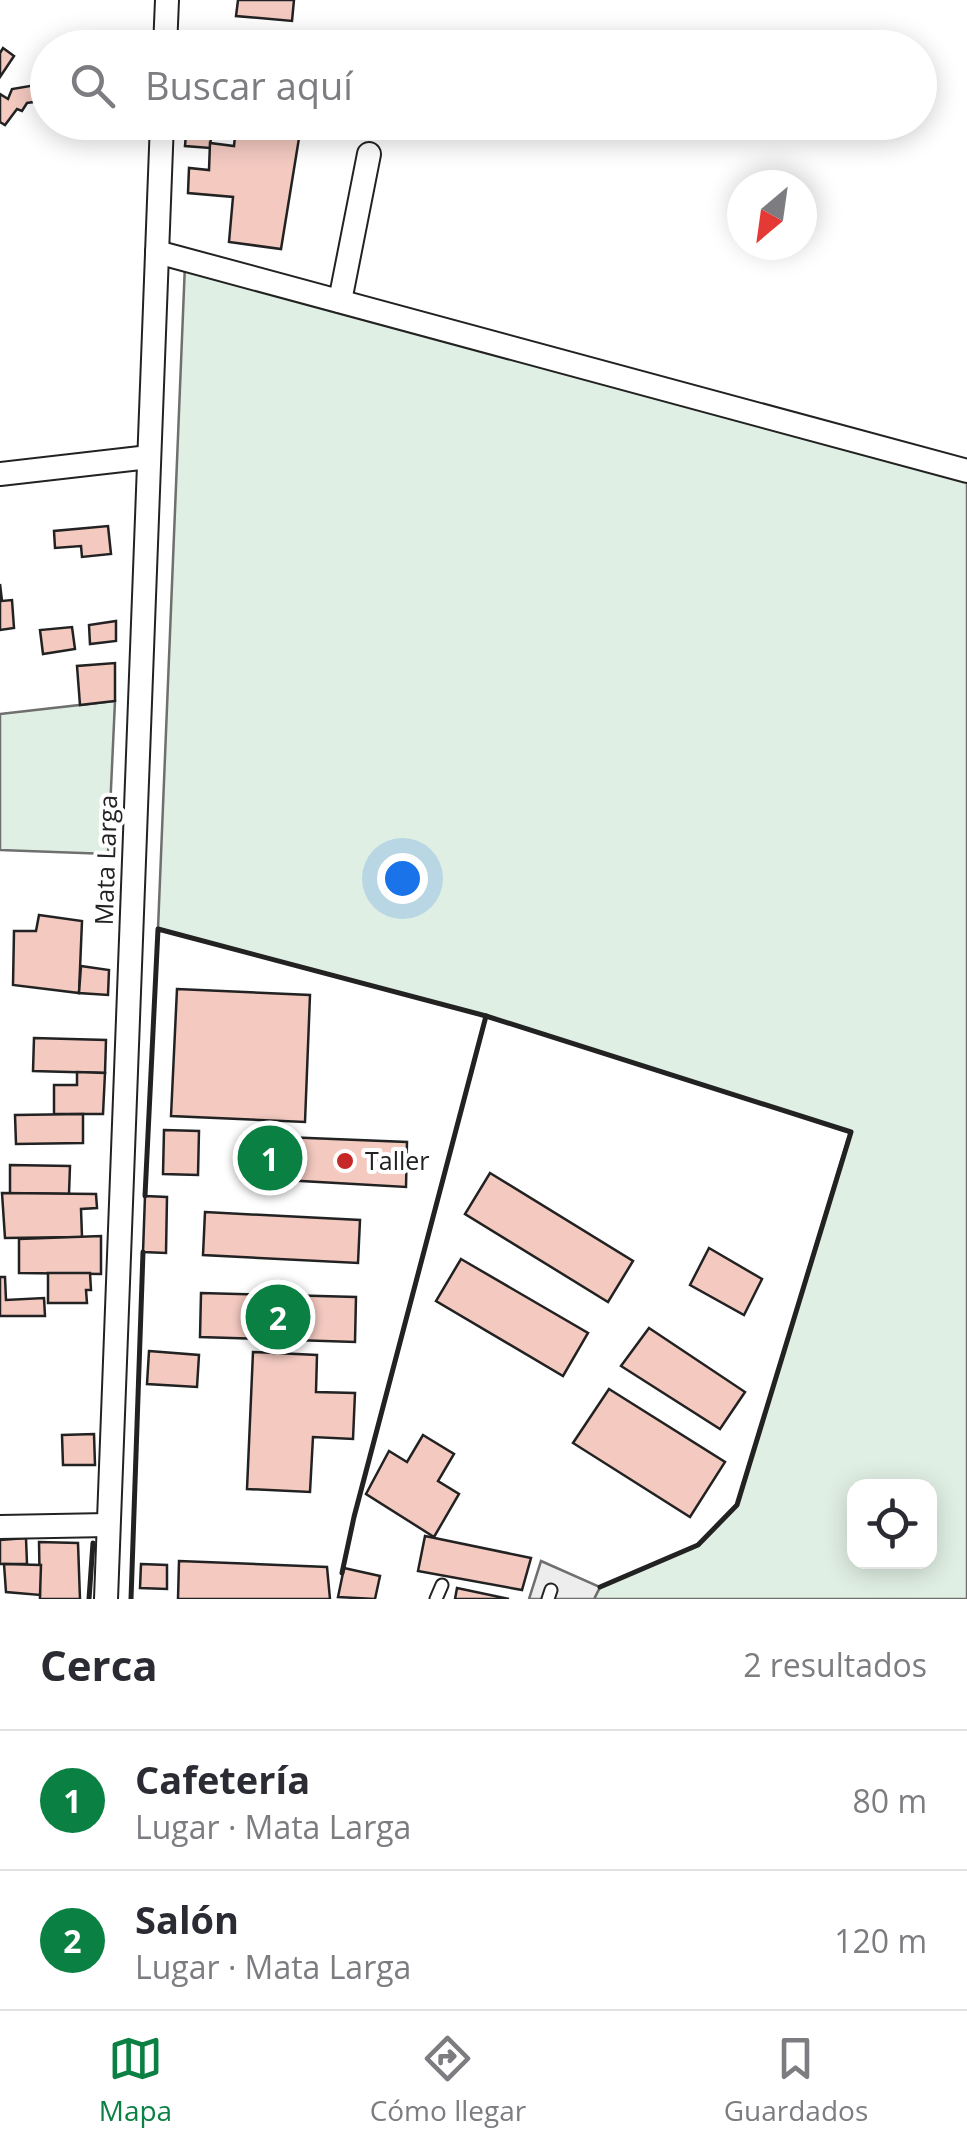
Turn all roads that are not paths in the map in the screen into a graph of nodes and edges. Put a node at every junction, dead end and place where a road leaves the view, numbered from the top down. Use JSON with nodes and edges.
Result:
{"nodes":[{"id":1,"x":167,"y":0,"type":"edge"},
{"id":2,"x":166,"y":30,"type":"edge"},
{"id":3,"x":161,"y":140,"type":"edge"},
{"id":4,"x":368,"y":154,"type":"dead end"},
{"id":5,"x":157,"y":252,"type":"junction"},
{"id":6,"x":340,"y":301,"type":"junction"},
{"id":7,"x":149,"y":457,"type":"junction"},
{"id":8,"x":967,"y":471,"type":"edge"},
{"id":9,"x":0,"y":474,"type":"edge"},
{"id":10,"x":108,"y":1526,"type":"junction"},
{"id":11,"x":0,"y":1527,"type":"edge"},
{"id":12,"x":442,"y":1586,"type":"dead end"},
{"id":13,"x":106,"y":1599,"type":"edge"},
{"id":14,"x":436,"y":1599,"type":"edge"}],
"edges":[{"from":1,"to":2,"type":"street"},
{"from":3,"to":5,"type":"street","name":"Mata Larga"},
{"from":4,"to":6,"type":"street"},
{"from":5,"to":6,"type":"street"},
{"from":5,"to":7,"type":"street","name":"Mata Larga"},
{"from":6,"to":8,"type":"street"},
{"from":7,"to":9,"type":"street"},
{"from":7,"to":10,"type":"street","name":"Mata Larga"},
{"from":10,"to":11,"type":"street"},
{"from":10,"to":13,"type":"street","name":"Mata Larga"},
{"from":12,"to":14,"type":"lane"}]}
